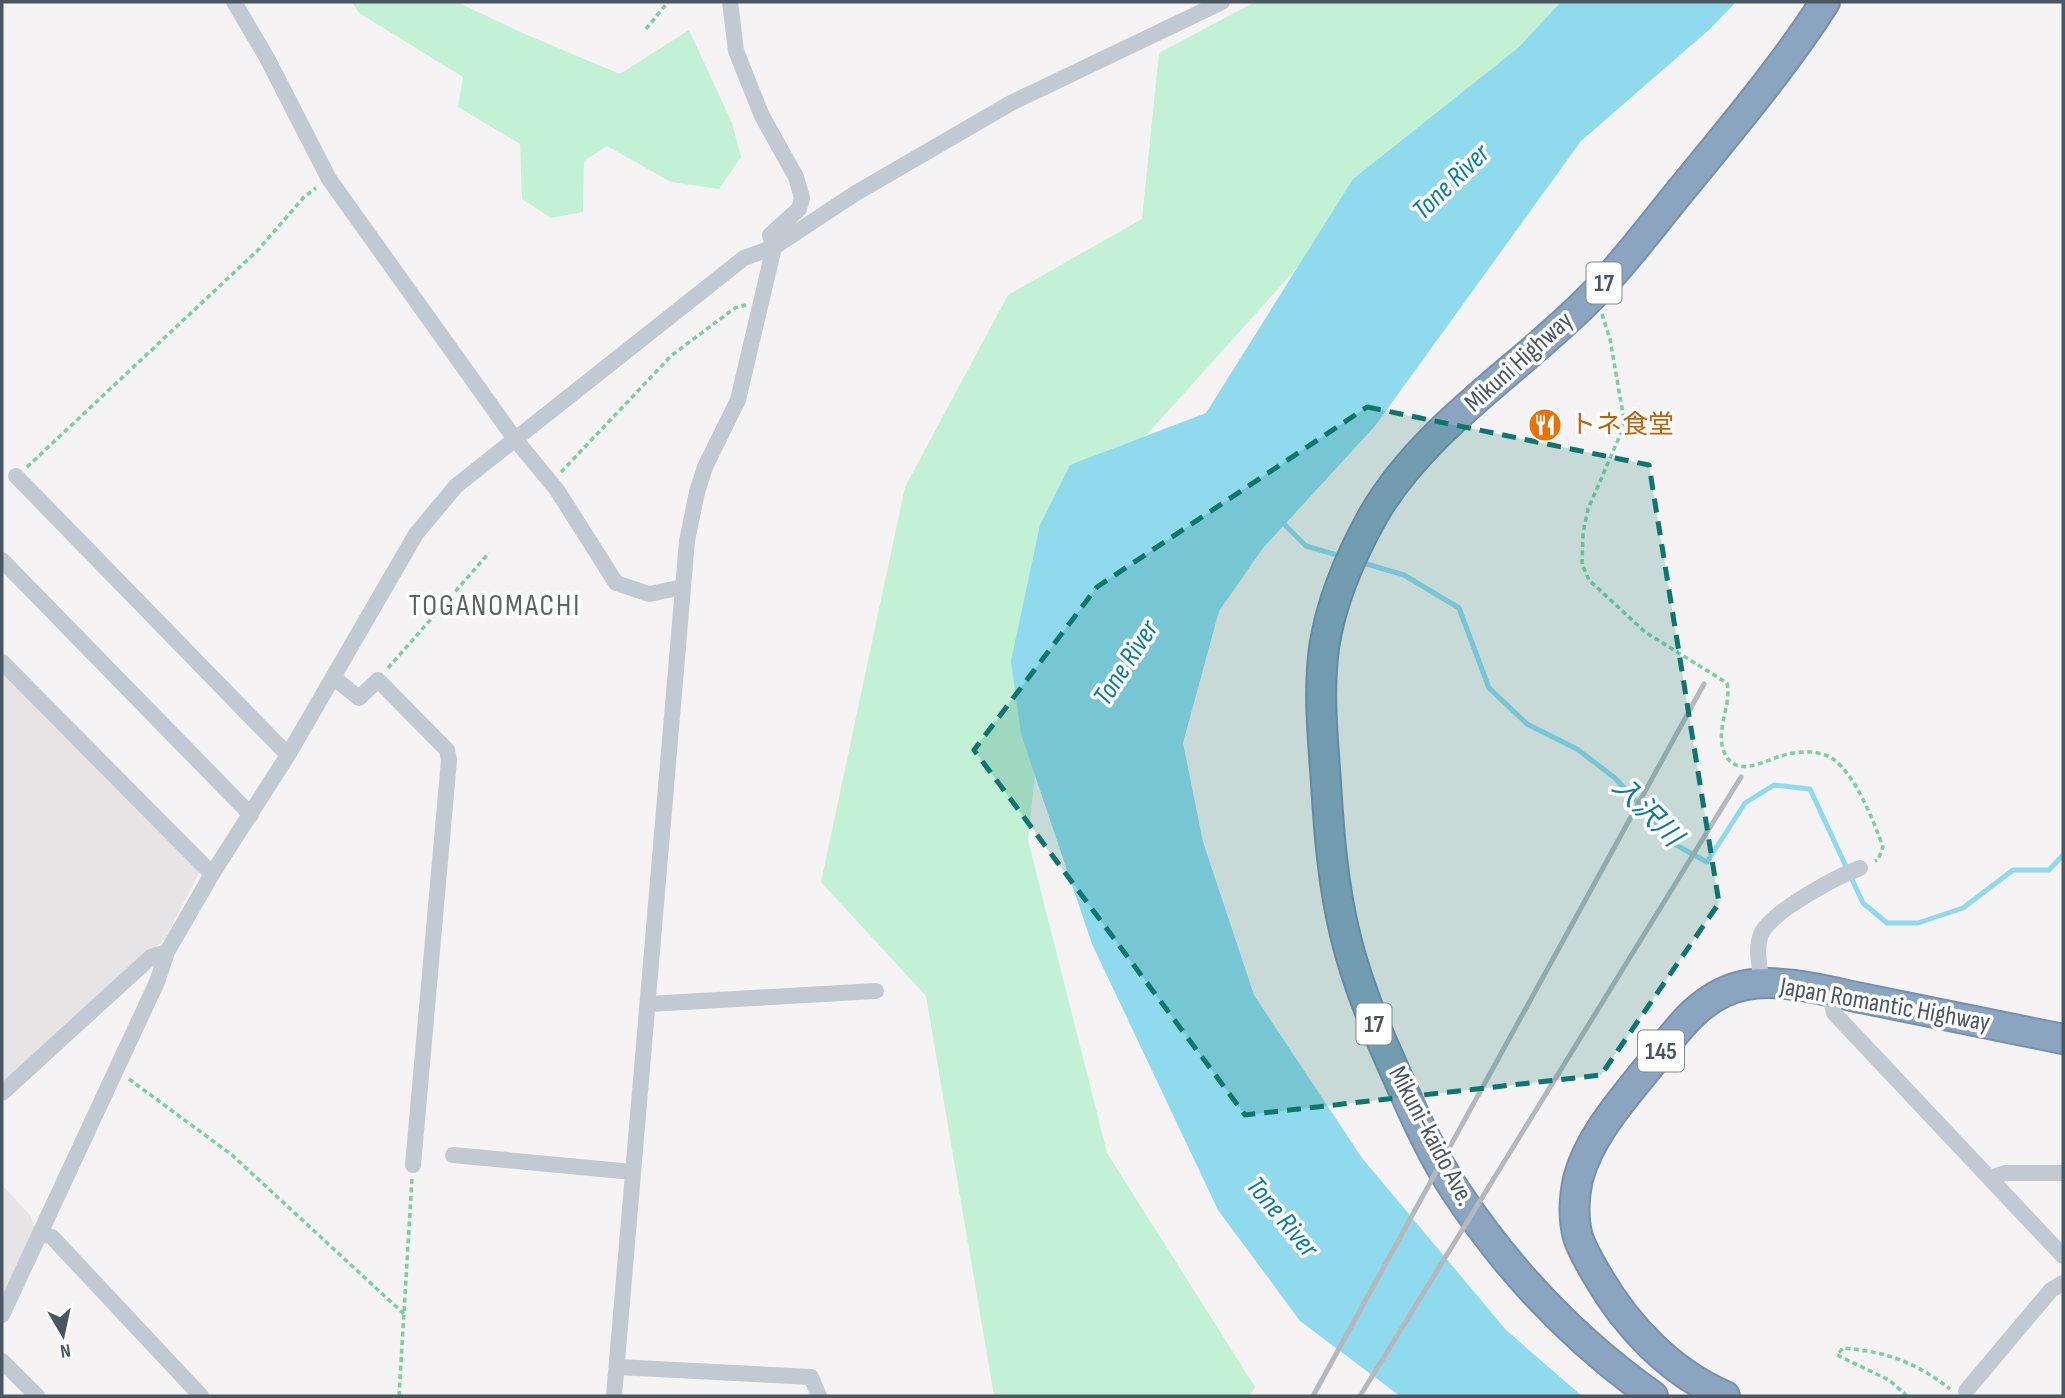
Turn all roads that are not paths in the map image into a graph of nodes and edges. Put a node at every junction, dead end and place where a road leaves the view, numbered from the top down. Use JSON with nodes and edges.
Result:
{"nodes":[{"id":1,"x":234,"y":2,"type":"edge"},
{"id":2,"x":730,"y":2,"type":"edge"},
{"id":3,"x":1222,"y":2,"type":"edge"},
{"id":4,"x":1825,"y":2,"type":"edge"},
{"id":5,"x":774,"y":247,"type":"junction"},
{"id":6,"x":515,"y":439,"type":"junction"},
{"id":7,"x":16,"y":476,"type":"road end"},
{"id":8,"x":1355,"y":552,"type":"joint"},
{"id":9,"x":2,"y":560,"type":"edge"},
{"id":10,"x":683,"y":587,"type":"junction"},
{"id":11,"x":2,"y":662,"type":"edge"},
{"id":12,"x":334,"y":678,"type":"junction"},
{"id":13,"x":288,"y":755,"type":"junction"},
{"id":14,"x":251,"y":815,"type":"junction"},
{"id":15,"x":1860,"y":868,"type":"road end"},
{"id":16,"x":212,"y":874,"type":"junction"},
{"id":17,"x":167,"y":952,"type":"junction"},
{"id":18,"x":1762,"y":983,"type":"junction"},
{"id":19,"x":876,"y":991,"type":"dead end"},
{"id":20,"x":1829,"y":991,"type":"junction"},
{"id":21,"x":648,"y":1004,"type":"junction"},
{"id":22,"x":2063,"y":1039,"type":"edge"},
{"id":23,"x":2,"y":1093,"type":"edge"},
{"id":24,"x":453,"y":1155,"type":"dead end"},
{"id":25,"x":413,"y":1165,"type":"road end"},
{"id":26,"x":634,"y":1172,"type":"junction"},
{"id":27,"x":2063,"y":1173,"type":"edge"},
{"id":28,"x":1990,"y":1178,"type":"junction"},
{"id":29,"x":40,"y":1233,"type":"junction"},
{"id":30,"x":2063,"y":1256,"type":"edge"},
{"id":31,"x":2063,"y":1283,"type":"edge"},
{"id":32,"x":2,"y":1315,"type":"edge"},
{"id":33,"x":2,"y":1361,"type":"edge"},
{"id":34,"x":617,"y":1367,"type":"junction"},
{"id":35,"x":1966,"y":1391,"type":"road end"},
{"id":36,"x":37,"y":1396,"type":"edge"},
{"id":37,"x":201,"y":1396,"type":"edge"},
{"id":38,"x":614,"y":1396,"type":"edge"},
{"id":39,"x":819,"y":1396,"type":"edge"},
{"id":40,"x":1653,"y":1396,"type":"edge"},
{"id":41,"x":1725,"y":1396,"type":"edge"}],
"edges":[{"from":1,"to":6,"type":"street"},
{"from":2,"to":5,"type":"street"},
{"from":3,"to":5,"type":"street"},
{"from":4,"to":8,"type":"highway","name":"Mikuni Highway","number":"17"},
{"from":5,"to":6,"type":"street"},
{"from":5,"to":10,"type":"street"},
{"from":6,"to":10,"type":"street"},
{"from":6,"to":12,"type":"street"},
{"from":7,"to":13,"type":"street"},
{"from":8,"to":40,"type":"highway","name":"Mikuni-kaido Ave.","number":"17"},
{"from":9,"to":14,"type":"street"},
{"from":10,"to":21,"type":"street"},
{"from":11,"to":16,"type":"street"},
{"from":12,"to":13,"type":"street"},
{"from":12,"to":25,"type":"street"},
{"from":13,"to":14,"type":"street"},
{"from":14,"to":16,"type":"street"},
{"from":15,"to":18,"type":"street"},
{"from":16,"to":17,"type":"street"},
{"from":17,"to":23,"type":"street"},
{"from":17,"to":29,"type":"street"},
{"from":18,"to":20,"type":"highway","name":"Japan Romantic Highway","number":"145"},
{"from":18,"to":41,"type":"highway","name":"Japan Romantic Highway","number":"145"},
{"from":19,"to":21,"type":"street"},
{"from":20,"to":22,"type":"highway","name":"Japan Romantic Highway","number":"145"},
{"from":20,"to":28,"type":"street"},
{"from":21,"to":26,"type":"street"},
{"from":24,"to":26,"type":"street"},
{"from":26,"to":34,"type":"street"},
{"from":27,"to":28,"type":"street"},
{"from":28,"to":30,"type":"street"},
{"from":29,"to":32,"type":"street"},
{"from":29,"to":37,"type":"street"},
{"from":31,"to":35,"type":"street"},
{"from":33,"to":36,"type":"street"},
{"from":34,"to":38,"type":"street"},
{"from":34,"to":39,"type":"street"}]}
